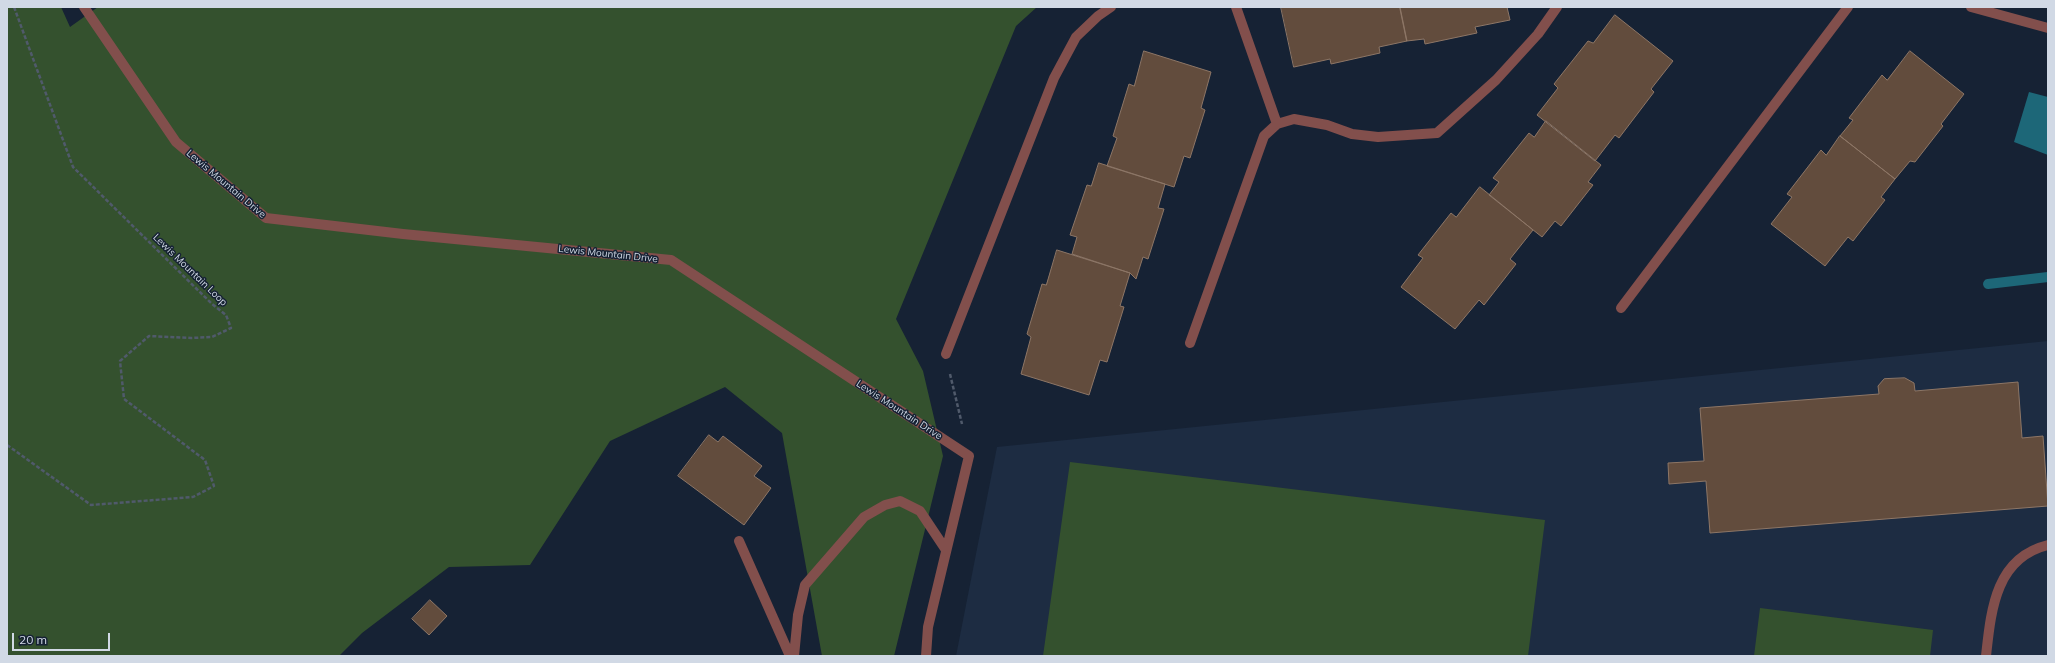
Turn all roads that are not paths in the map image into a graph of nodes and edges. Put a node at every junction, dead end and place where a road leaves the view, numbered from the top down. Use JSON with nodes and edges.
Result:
{"nodes":[{"id":1,"x":84,"y":7,"type":"edge"},
{"id":2,"x":1111,"y":7,"type":"edge"},
{"id":3,"x":1236,"y":7,"type":"edge"},
{"id":4,"x":1557,"y":7,"type":"edge"},
{"id":5,"x":1848,"y":7,"type":"edge"},
{"id":6,"x":1971,"y":7,"type":"edge"},
{"id":7,"x":1991,"y":10,"type":"edge"},
{"id":8,"x":2048,"y":28,"type":"edge"},
{"id":9,"x":1277,"y":124,"type":"junction"},
{"id":10,"x":1621,"y":308,"type":"dead end"},
{"id":11,"x":1190,"y":343,"type":"dead end"},
{"id":12,"x":946,"y":354,"type":"road end"},
{"id":13,"x":739,"y":541,"type":"dead end"},
{"id":14,"x":2048,"y":545,"type":"edge"},
{"id":15,"x":946,"y":550,"type":"junction"},
{"id":16,"x":790,"y":656,"type":"edge"},
{"id":17,"x":794,"y":656,"type":"edge"},
{"id":18,"x":926,"y":656,"type":"edge"},
{"id":19,"x":1986,"y":656,"type":"edge"}],
"edges":[{"from":1,"to":15,"type":"street","name":"Lewis Mountain Drive"},
{"from":2,"to":12,"type":"street"},
{"from":3,"to":9,"type":"street"},
{"from":4,"to":9,"type":"street"},
{"from":5,"to":10,"type":"street"},
{"from":6,"to":7,"type":"street"},
{"from":7,"to":8,"type":"street"},
{"from":9,"to":11,"type":"street"},
{"from":13,"to":16,"type":"street"},
{"from":14,"to":19,"type":"street"},
{"from":15,"to":17,"type":"street"},
{"from":15,"to":18,"type":"street"}]}
